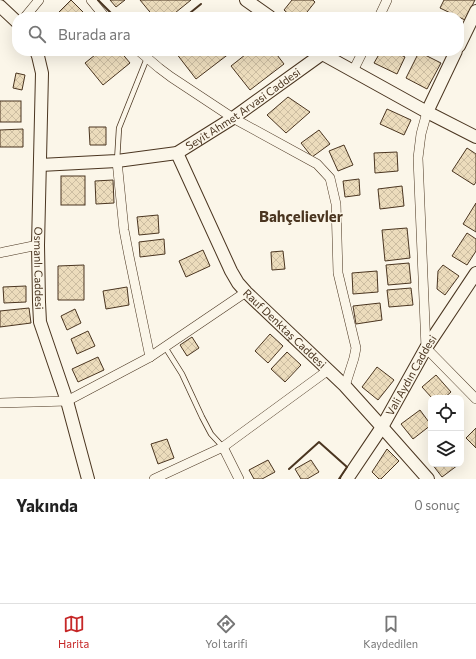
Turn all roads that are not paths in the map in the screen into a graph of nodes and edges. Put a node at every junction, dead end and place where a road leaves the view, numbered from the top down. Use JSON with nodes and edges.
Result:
{"nodes":[{"id":1,"x":90,"y":0,"type":"edge"},
{"id":2,"x":246,"y":0,"type":"edge"},
{"id":3,"x":387,"y":0,"type":"edge"},
{"id":4,"x":37,"y":1,"type":"edge"},
{"id":5,"x":0,"y":6,"type":"edge"},
{"id":6,"x":476,"y":11,"type":"edge"},
{"id":7,"x":29,"y":12,"type":"edge"},
{"id":8,"x":101,"y":12,"type":"edge"},
{"id":9,"x":263,"y":12,"type":"edge"},
{"id":10,"x":381,"y":12,"type":"edge"},
{"id":11,"x":12,"y":17,"type":"edge"},
{"id":12,"x":464,"y":36,"type":"edge"},
{"id":13,"x":38,"y":56,"type":"edge"},
{"id":14,"x":315,"y":56,"type":"edge"},
{"id":15,"x":325,"y":56,"type":"edge"},
{"id":16,"x":360,"y":56,"type":"edge"},
{"id":17,"x":454,"y":56,"type":"edge"},
{"id":18,"x":147,"y":58,"type":"joint"},
{"id":19,"x":353,"y":71,"type":"junction"},
{"id":20,"x":427,"y":112,"type":"junction"},
{"id":21,"x":233,"y":118,"type":"junction"},
{"id":22,"x":476,"y":137,"type":"edge"},
{"id":23,"x":176,"y":153,"type":"junction"},
{"id":24,"x":117,"y":161,"type":"junction"},
{"id":25,"x":40,"y":166,"type":"junction"},
{"id":26,"x":38,"y":245,"type":"junction"},
{"id":27,"x":0,"y":254,"type":"edge"},
{"id":28,"x":476,"y":273,"type":"edge"},
{"id":29,"x":246,"y":292,"type":"junction"},
{"id":30,"x":165,"y":347,"type":"junction"},
{"id":31,"x":426,"y":348,"type":"junction"},
{"id":32,"x":150,"y":357,"type":"junction"},
{"id":33,"x":328,"y":371,"type":"junction"},
{"id":34,"x":345,"y":386,"type":"junction"},
{"id":35,"x":476,"y":399,"type":"edge"},
{"id":36,"x":67,"y":401,"type":"junction"},
{"id":37,"x":0,"y":403,"type":"edge"},
{"id":38,"x":382,"y":427,"type":"junction"},
{"id":39,"x":223,"y":447,"type":"junction"},
{"id":40,"x":88,"y":479,"type":"edge"},
{"id":41,"x":154,"y":479,"type":"edge"},
{"id":42,"x":239,"y":479,"type":"edge"},
{"id":43,"x":347,"y":479,"type":"edge"},
{"id":44,"x":428,"y":479,"type":"edge"}],
"edges":[{"from":1,"to":8,"type":"street"},
{"from":2,"to":9,"type":"street"},
{"from":3,"to":10,"type":"street"},
{"from":4,"to":7,"type":"street"},
{"from":5,"to":11,"type":"street"},
{"from":6,"to":12,"type":"street"},
{"from":13,"to":25,"type":"street","name":"Osmanlı Caddesi"},
{"from":14,"to":21,"type":"street","name":"Seyit Ahmet Arvasi Caddesi"},
{"from":15,"to":19,"type":"street"},
{"from":16,"to":19,"type":"street"},
{"from":17,"to":20,"type":"street"},
{"from":18,"to":21,"type":"street"},
{"from":18,"to":24,"type":"lane"},
{"from":19,"to":20,"type":"street"},
{"from":20,"to":22,"type":"street"},
{"from":20,"to":31,"type":"street"},
{"from":21,"to":23,"type":"street","name":"Seyit Ahmet Arvasi Caddesi"},
{"from":21,"to":34,"type":"street"},
{"from":23,"to":24,"type":"street","name":"Seyit Ahmet Arvasi Caddesi"},
{"from":23,"to":29,"type":"street","name":"Rauf Denktaş Caddesi"},
{"from":24,"to":25,"type":"street","name":"Seyit Ahmet Arvasi Caddesi"},
{"from":24,"to":32,"type":"street"},
{"from":25,"to":26,"type":"street","name":"Osmanlı Caddesi"},
{"from":26,"to":27,"type":"street"},
{"from":26,"to":36,"type":"street","name":"Osmanlı Caddesi"},
{"from":28,"to":31,"type":"street","name":"Vali Aydın Caddesi"},
{"from":29,"to":30,"type":"street"},
{"from":29,"to":33,"type":"street","name":"Rauf Denktaş Caddesi"},
{"from":30,"to":32,"type":"street"},
{"from":30,"to":39,"type":"lane"},
{"from":31,"to":35,"type":"street"},
{"from":31,"to":38,"type":"street","name":"Vali Aydın Caddesi"},
{"from":32,"to":36,"type":"street"},
{"from":33,"to":34,"type":"street","name":"Rauf Denktaş Caddesi"},
{"from":33,"to":39,"type":"street"},
{"from":34,"to":38,"type":"street","name":"Rauf Denktaş Caddesi"},
{"from":36,"to":37,"type":"street"},
{"from":36,"to":40,"type":"street","name":"Osmanlı Caddesi"},
{"from":38,"to":43,"type":"street","name":"Vali Aydın Caddesi"},
{"from":38,"to":44,"type":"street","name":"Rauf Denktaş Caddesi"},
{"from":39,"to":41,"type":"street"},
{"from":39,"to":42,"type":"street"}]}
